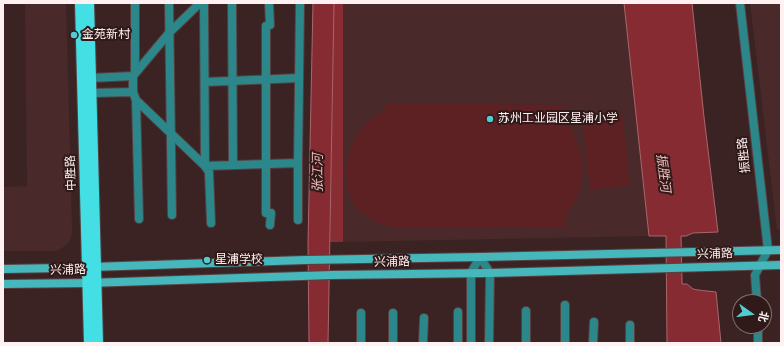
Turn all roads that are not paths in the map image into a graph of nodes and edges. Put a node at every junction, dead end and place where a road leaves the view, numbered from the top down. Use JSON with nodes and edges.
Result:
{"nodes":[{"id":1,"x":80,"y":3,"type":"edge"},
{"id":2,"x":89,"y":3,"type":"edge"},
{"id":3,"x":136,"y":3,"type":"edge"},
{"id":4,"x":169,"y":3,"type":"edge"},
{"id":5,"x":204,"y":3,"type":"edge"},
{"id":6,"x":232,"y":3,"type":"edge"},
{"id":7,"x":269,"y":3,"type":"edge"},
{"id":8,"x":300,"y":3,"type":"edge"},
{"id":9,"x":740,"y":3,"type":"edge"},
{"id":10,"x":197,"y":5,"type":"edge"},
{"id":11,"x":169,"y":33,"type":"junction"},
{"id":12,"x":134,"y":74,"type":"junction"},
{"id":13,"x":91,"y":78,"type":"junction"},
{"id":14,"x":299,"y":78,"type":"junction"},
{"id":15,"x":266,"y":79,"type":"junction"},
{"id":16,"x":232,"y":81,"type":"junction"},
{"id":17,"x":205,"y":82,"type":"junction"},
{"id":18,"x":82,"y":86,"type":"junction"},
{"id":19,"x":91,"y":93,"type":"junction"},
{"id":20,"x":135,"y":96,"type":"junction"},
{"id":21,"x":171,"y":133,"type":"junction"},
{"id":22,"x":298,"y":163,"type":"junction"},
{"id":23,"x":266,"y":164,"type":"junction"},
{"id":24,"x":205,"y":166,"type":"junction"},
{"id":25,"x":233,"y":166,"type":"junction"},
{"id":26,"x":172,"y":215,"type":"dead end"},
{"id":27,"x":139,"y":219,"type":"dead end"},
{"id":28,"x":298,"y":220,"type":"dead end"},
{"id":29,"x":211,"y":223,"type":"dead end"},
{"id":30,"x":270,"y":225,"type":"dead end"},
{"id":31,"x":768,"y":250,"type":"junction"},
{"id":32,"x":781,"y":250,"type":"edge"},
{"id":33,"x":480,"y":257,"type":"junction"},
{"id":34,"x":781,"y":265,"type":"edge"},
{"id":35,"x":760,"y":266,"type":"junction"},
{"id":36,"x":92,"y":267,"type":"junction"},
{"id":37,"x":3,"y":269,"type":"edge"},
{"id":38,"x":471,"y":273,"type":"junction"},
{"id":39,"x":490,"y":273,"type":"junction"},
{"id":40,"x":92,"y":283,"type":"junction"},
{"id":41,"x":3,"y":284,"type":"edge"},
{"id":42,"x":756,"y":294,"type":"edge"},
{"id":43,"x":565,"y":305,"type":"dead end"},
{"id":44,"x":526,"y":311,"type":"dead end"},
{"id":45,"x":361,"y":312,"type":"dead end"},
{"id":46,"x":458,"y":312,"type":"dead end"},
{"id":47,"x":393,"y":313,"type":"dead end"},
{"id":48,"x":424,"y":318,"type":"dead end"},
{"id":49,"x":594,"y":322,"type":"dead end"},
{"id":50,"x":630,"y":325,"type":"dead end"},
{"id":51,"x":89,"y":343,"type":"edge"},
{"id":52,"x":98,"y":343,"type":"edge"},
{"id":53,"x":361,"y":343,"type":"edge"},
{"id":54,"x":393,"y":343,"type":"edge"},
{"id":55,"x":423,"y":343,"type":"edge"},
{"id":56,"x":458,"y":343,"type":"edge"},
{"id":57,"x":472,"y":343,"type":"edge"},
{"id":58,"x":489,"y":343,"type":"edge"},
{"id":59,"x":526,"y":343,"type":"edge"},
{"id":60,"x":564,"y":343,"type":"edge"},
{"id":61,"x":593,"y":343,"type":"edge"},
{"id":62,"x":630,"y":343,"type":"edge"}],
"edges":[{"from":1,"to":18,"type":"main road","name":"中胜路"},
{"from":2,"to":13,"type":"main road","name":"中胜路"},
{"from":3,"to":12,"type":"street"},
{"from":4,"to":11,"type":"street"},
{"from":5,"to":17,"type":"street"},
{"from":6,"to":16,"type":"street"},
{"from":7,"to":15,"type":"street"},
{"from":8,"to":14,"type":"street"},
{"from":9,"to":31,"type":"street","name":"振胜路"},
{"from":10,"to":11,"type":"street"},
{"from":11,"to":12,"type":"street"},
{"from":11,"to":21,"type":"street"},
{"from":12,"to":13,"type":"street"},
{"from":12,"to":20,"type":"street"},
{"from":13,"to":18,"type":"street"},
{"from":13,"to":19,"type":"main road","name":"中胜路"},
{"from":14,"to":15,"type":"street"},
{"from":14,"to":22,"type":"street"},
{"from":15,"to":16,"type":"street"},
{"from":15,"to":23,"type":"street"},
{"from":16,"to":17,"type":"street"},
{"from":16,"to":25,"type":"street"},
{"from":17,"to":24,"type":"street"},
{"from":18,"to":19,"type":"street"},
{"from":18,"to":36,"type":"main road","name":"中胜路"},
{"from":19,"to":20,"type":"street"},
{"from":19,"to":36,"type":"main road","name":"中胜路"},
{"from":20,"to":21,"type":"street"},
{"from":20,"to":27,"type":"street"},
{"from":21,"to":24,"type":"street"},
{"from":21,"to":26,"type":"street"},
{"from":22,"to":23,"type":"street"},
{"from":22,"to":28,"type":"street"},
{"from":23,"to":25,"type":"street"},
{"from":23,"to":30,"type":"street"},
{"from":24,"to":25,"type":"street"},
{"from":24,"to":29,"type":"street"},
{"from":31,"to":32,"type":"main road","name":"兴浦路"},
{"from":31,"to":33,"type":"main road","name":"兴浦路"},
{"from":31,"to":35,"type":"street"},
{"from":33,"to":36,"type":"main road","name":"兴浦路"},
{"from":33,"to":38,"type":"street"},
{"from":33,"to":39,"type":"street"},
{"from":34,"to":35,"type":"main road","name":"兴浦路"},
{"from":35,"to":39,"type":"main road","name":"兴浦路"},
{"from":35,"to":42,"type":"street"},
{"from":36,"to":37,"type":"main road","name":"兴浦路"},
{"from":36,"to":40,"type":"main road","name":"中胜路"},
{"from":38,"to":39,"type":"main road","name":"兴浦路"},
{"from":38,"to":40,"type":"main road","name":"兴浦路"},
{"from":38,"to":57,"type":"street"},
{"from":39,"to":58,"type":"street"},
{"from":40,"to":41,"type":"main road","name":"兴浦路"},
{"from":40,"to":51,"type":"main road","name":"中胜路"},
{"from":40,"to":52,"type":"main road","name":"中胜路"},
{"from":43,"to":60,"type":"street"},
{"from":44,"to":59,"type":"street"},
{"from":45,"to":53,"type":"street"},
{"from":46,"to":56,"type":"street"},
{"from":47,"to":54,"type":"street"},
{"from":48,"to":55,"type":"street"},
{"from":49,"to":61,"type":"street"},
{"from":50,"to":62,"type":"street"}]}
